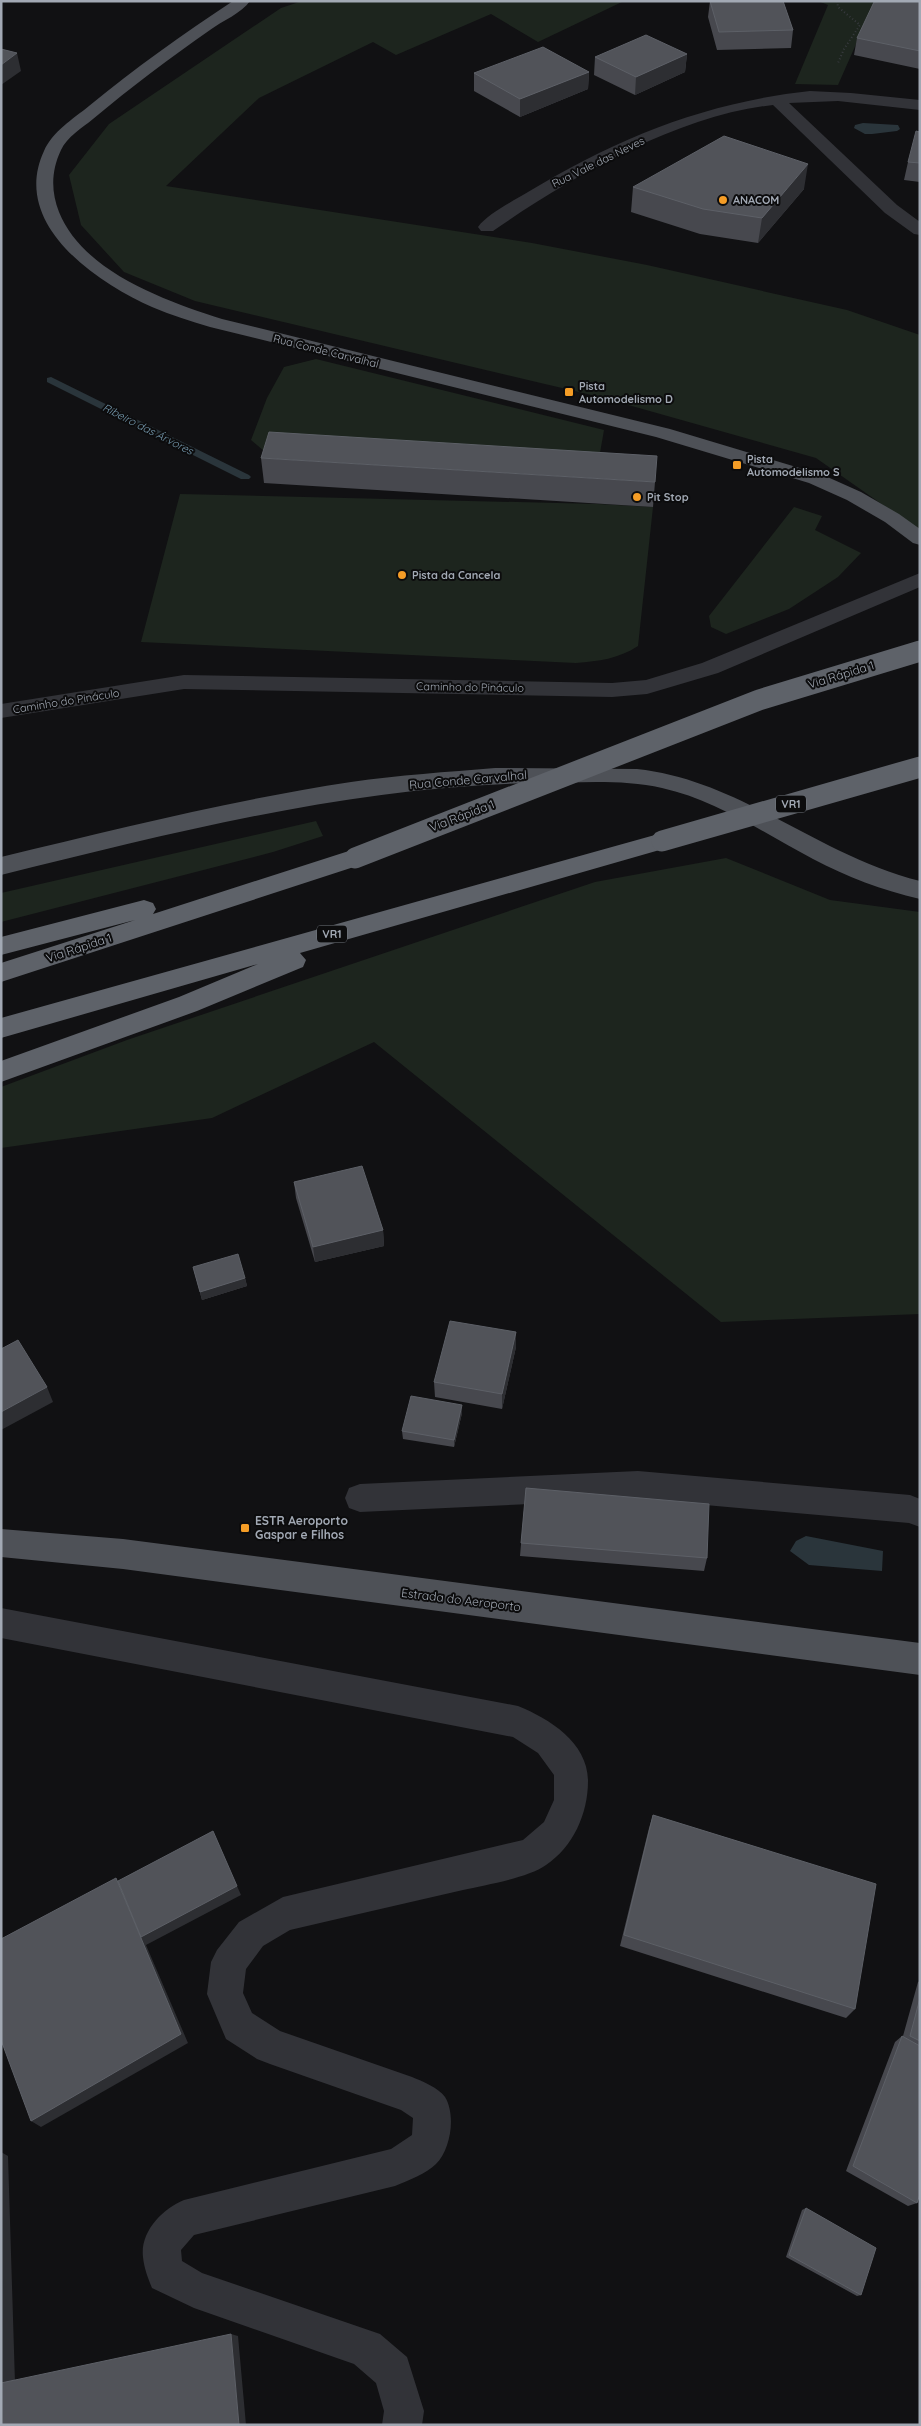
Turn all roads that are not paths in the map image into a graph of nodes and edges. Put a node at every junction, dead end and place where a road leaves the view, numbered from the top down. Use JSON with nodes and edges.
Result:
{"nodes":[{"id":1,"x":243,"y":1,"type":"edge"},
{"id":2,"x":776,"y":99,"type":"junction"},
{"id":3,"x":920,"y":106,"type":"edge"},
{"id":4,"x":487,"y":227,"type":"dead end"},
{"id":5,"x":920,"y":230,"type":"edge"},
{"id":6,"x":920,"y":539,"type":"edge"},
{"id":7,"x":920,"y":579,"type":"edge"},
{"id":8,"x":920,"y":651,"type":"edge"},
{"id":9,"x":1,"y":711,"type":"edge"},
{"id":10,"x":920,"y":767,"type":"edge"},
{"id":11,"x":1,"y":866,"type":"edge"},
{"id":12,"x":319,"y":870,"type":"junction"},
{"id":13,"x":920,"y":890,"type":"edge"},
{"id":14,"x":422,"y":908,"type":"junction"},
{"id":15,"x":1,"y":946,"type":"edge"},
{"id":16,"x":1,"y":973,"type":"edge"},
{"id":17,"x":1,"y":1028,"type":"edge"},
{"id":18,"x":1,"y":1072,"type":"edge"},
{"id":19,"x":360,"y":1498,"type":"dead end"},
{"id":20,"x":920,"y":1512,"type":"edge"},
{"id":21,"x":1,"y":1543,"type":"edge"},
{"id":22,"x":1,"y":1623,"type":"edge"},
{"id":23,"x":920,"y":1659,"type":"edge"},
{"id":24,"x":402,"y":2425,"type":"edge"}],
"edges":[{"from":1,"to":6,"type":"main road","name":"Rua Conde Carvalhal"},
{"from":2,"to":3,"type":"street","name":"Rua Vale das Neves"},
{"from":2,"to":4,"type":"street","name":"Rua Vale das Neves"},
{"from":2,"to":5,"type":"street"},
{"from":7,"to":9,"type":"street","name":"Caminho do Pináculo"},
{"from":8,"to":12,"type":"highway","name":"Via Rápida 1","bridge":true},
{"from":10,"to":14,"type":"highway","number":"VR1","bridge":true},
{"from":11,"to":13,"type":"main road","name":"Rua Conde Carvalhal"},
{"from":12,"to":15,"type":"highway"},
{"from":12,"to":16,"type":"highway","name":"Via Rápida 1"},
{"from":14,"to":17,"type":"highway","number":"VR1"},
{"from":14,"to":18,"type":"highway"},
{"from":19,"to":20,"type":"street"},
{"from":21,"to":23,"type":"main road","name":"Estrada do Aeroporto"},
{"from":22,"to":24,"type":"street"}]}
